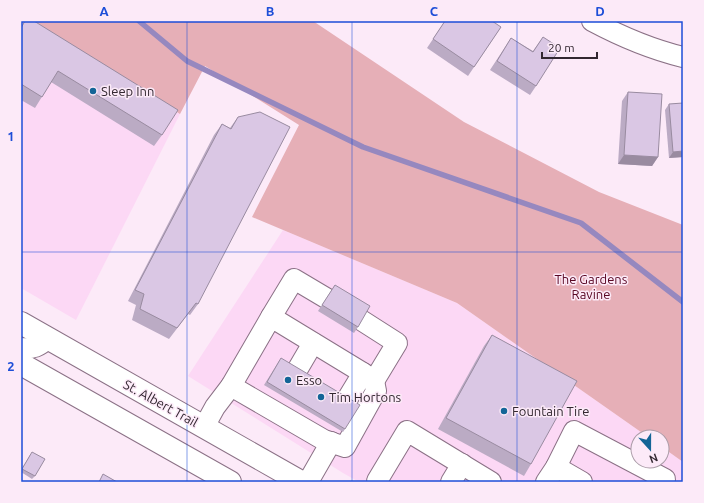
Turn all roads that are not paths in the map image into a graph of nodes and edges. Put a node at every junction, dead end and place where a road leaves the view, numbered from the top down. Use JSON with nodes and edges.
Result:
{"nodes":[{"id":1,"x":592,"y":21,"type":"edge"},
{"id":2,"x":683,"y":57,"type":"edge"},
{"id":3,"x":326,"y":298,"type":"edge"},
{"id":4,"x":271,"y":317,"type":"junction"},
{"id":5,"x":361,"y":320,"type":"edge"},
{"id":6,"x":21,"y":323,"type":"edge"},
{"id":7,"x":48,"y":338,"type":"junction"},
{"id":8,"x":313,"y":343,"type":"junction"},
{"id":9,"x":21,"y":348,"type":"edge"},
{"id":10,"x":21,"y":364,"type":"edge"},
{"id":11,"x":296,"y":372,"type":"edge"},
{"id":12,"x":369,"y":377,"type":"junction"},
{"id":13,"x":232,"y":386,"type":"junction"},
{"id":14,"x":346,"y":402,"type":"edge"},
{"id":15,"x":204,"y":427,"type":"junction"},
{"id":16,"x":329,"y":436,"type":"junction"},
{"id":17,"x":462,"y":464,"type":"junction"},
{"id":18,"x":551,"y":475,"type":"edge"},
{"id":19,"x":377,"y":481,"type":"edge"},
{"id":20,"x":230,"y":482,"type":"edge"},
{"id":21,"x":301,"y":482,"type":"edge"},
{"id":22,"x":308,"y":482,"type":"edge"},
{"id":23,"x":451,"y":482,"type":"edge"},
{"id":24,"x":491,"y":482,"type":"edge"},
{"id":25,"x":582,"y":482,"type":"edge"},
{"id":26,"x":663,"y":482,"type":"edge"}],
"edges":[{"from":1,"to":2,"type":"street"},
{"from":3,"to":4,"type":"street"},
{"from":4,"to":8,"type":"street"},
{"from":4,"to":13,"type":"street"},
{"from":5,"to":12,"type":"street"},
{"from":6,"to":7,"type":"main road","name":"St. Albert Trail"},
{"from":7,"to":9,"type":"street"},
{"from":7,"to":15,"type":"main road","name":"St. Albert Trail"},
{"from":8,"to":11,"type":"street"},
{"from":8,"to":12,"type":"street"},
{"from":10,"to":20,"type":"main road"},
{"from":12,"to":14,"type":"street"},
{"from":12,"to":16,"type":"street"},
{"from":13,"to":15,"type":"street"},
{"from":13,"to":16,"type":"street"},
{"from":15,"to":21,"type":"main road","name":"St. Albert Trail"},
{"from":16,"to":22,"type":"street"},
{"from":17,"to":19,"type":"street"},
{"from":17,"to":23,"type":"street"},
{"from":17,"to":24,"type":"street"},
{"from":18,"to":25,"type":"street"},
{"from":18,"to":26,"type":"street"}]}
